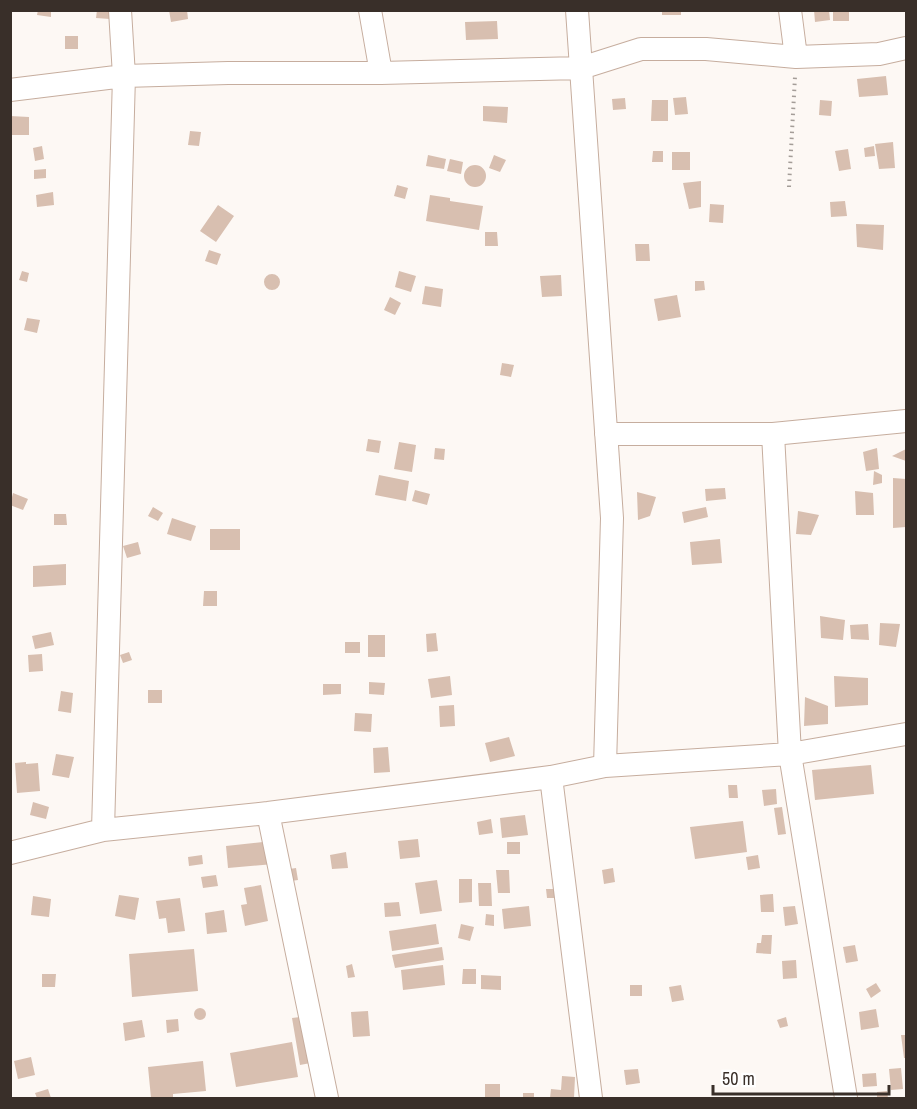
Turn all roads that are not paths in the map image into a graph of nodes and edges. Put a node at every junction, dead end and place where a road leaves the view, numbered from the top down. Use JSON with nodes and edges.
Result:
{"nodes":[{"id":1,"x":120,"y":10,"type":"edge"},
{"id":2,"x":370,"y":10,"type":"edge"},
{"id":3,"x":577,"y":10,"type":"edge"},
{"id":4,"x":790,"y":10,"type":"edge"},
{"id":5,"x":906,"y":48,"type":"edge"},
{"id":6,"x":796,"y":57,"type":"junction"},
{"id":7,"x":581,"y":68,"type":"junction"},
{"id":8,"x":381,"y":74,"type":"junction"},
{"id":9,"x":124,"y":76,"type":"junction"},
{"id":10,"x":10,"y":90,"type":"edge"},
{"id":11,"x":906,"y":421,"type":"edge"},
{"id":12,"x":606,"y":434,"type":"junction"},
{"id":13,"x":773,"y":434,"type":"junction"},
{"id":14,"x":906,"y":734,"type":"edge"},
{"id":15,"x":790,"y":754,"type":"junction"},
{"id":16,"x":605,"y":766,"type":"junction"},
{"id":17,"x":551,"y":777,"type":"junction"},
{"id":18,"x":268,"y":813,"type":"junction"},
{"id":19,"x":103,"y":830,"type":"junction"},
{"id":20,"x":10,"y":853,"type":"edge"},
{"id":21,"x":327,"y":1098,"type":"edge"},
{"id":22,"x":591,"y":1098,"type":"edge"},
{"id":23,"x":846,"y":1098,"type":"edge"}],
"edges":[{"from":1,"to":9,"type":"street"},
{"from":2,"to":8,"type":"street"},
{"from":3,"to":7,"type":"street"},
{"from":4,"to":6,"type":"street"},
{"from":5,"to":6,"type":"street"},
{"from":6,"to":7,"type":"street"},
{"from":7,"to":8,"type":"street"},
{"from":7,"to":12,"type":"street"},
{"from":8,"to":9,"type":"street"},
{"from":9,"to":10,"type":"street"},
{"from":9,"to":19,"type":"street"},
{"from":11,"to":13,"type":"street"},
{"from":12,"to":13,"type":"street"},
{"from":12,"to":16,"type":"street"},
{"from":13,"to":15,"type":"street"},
{"from":14,"to":15,"type":"street"},
{"from":15,"to":16,"type":"street"},
{"from":15,"to":23,"type":"street"},
{"from":16,"to":17,"type":"street"},
{"from":17,"to":18,"type":"street"},
{"from":17,"to":22,"type":"street"},
{"from":18,"to":19,"type":"street"},
{"from":18,"to":21,"type":"street"},
{"from":19,"to":20,"type":"street"}]}
